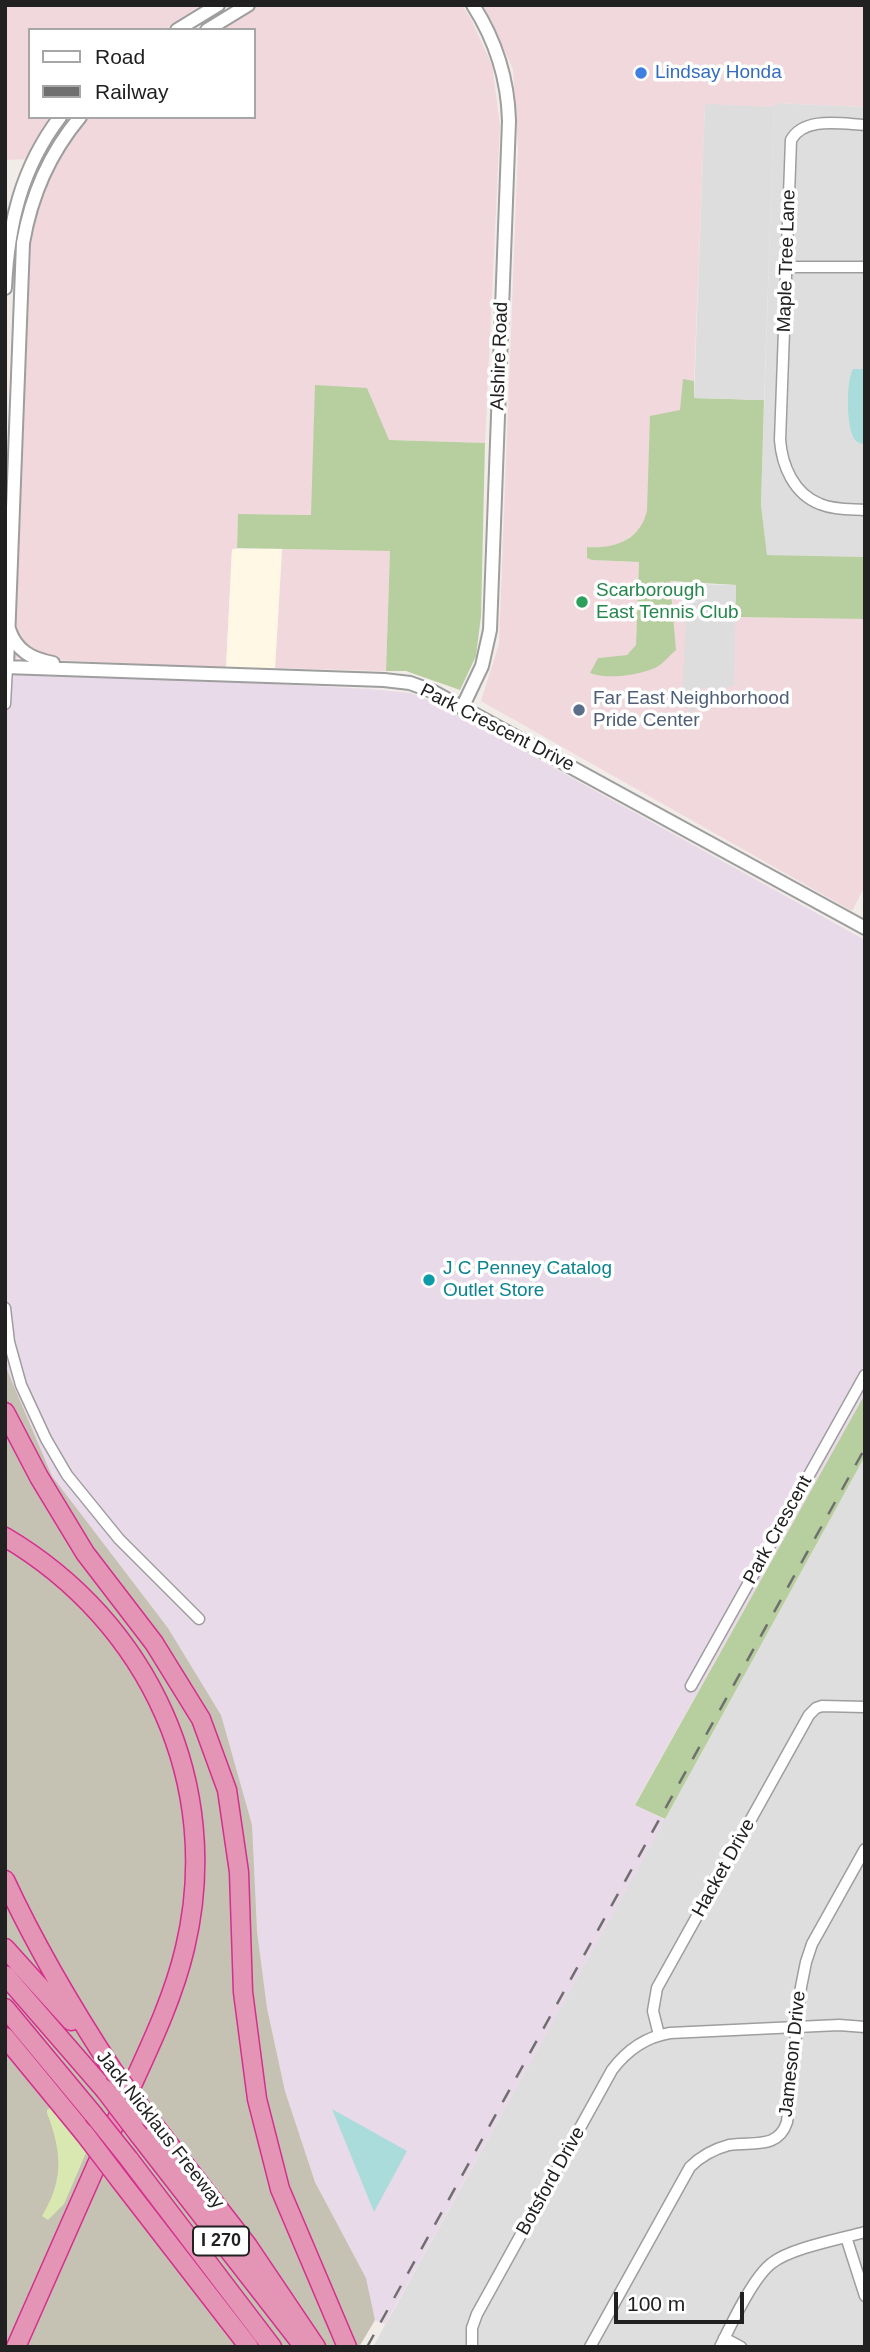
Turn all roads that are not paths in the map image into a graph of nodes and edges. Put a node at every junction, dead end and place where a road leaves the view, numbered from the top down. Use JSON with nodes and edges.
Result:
{"nodes":[{"id":1,"x":218,"y":5,"type":"edge"},
{"id":2,"x":248,"y":5,"type":"edge"},
{"id":3,"x":473,"y":5,"type":"edge"},
{"id":4,"x":180,"y":28,"type":"edge"},
{"id":5,"x":210,"y":28,"type":"edge"},
{"id":6,"x":59,"y":119,"type":"edge"},
{"id":7,"x":79,"y":119,"type":"edge"},
{"id":8,"x":865,"y":125,"type":"edge"},
{"id":9,"x":788,"y":267,"type":"junction"},
{"id":10,"x":865,"y":267,"type":"edge"},
{"id":11,"x":5,"y":288,"type":"edge"},
{"id":12,"x":865,"y":510,"type":"edge"},
{"id":13,"x":8,"y":625,"type":"junction"},
{"id":14,"x":6,"y":667,"type":"edge"},
{"id":15,"x":87,"y":670,"type":"junction"},
{"id":16,"x":5,"y":704,"type":"edge"},
{"id":17,"x":462,"y":708,"type":"junction"},
{"id":18,"x":865,"y":928,"type":"edge"},
{"id":19,"x":5,"y":1308,"type":"edge"},
{"id":20,"x":7,"y":1339,"type":"edge"},
{"id":21,"x":865,"y":1375,"type":"edge"},
{"id":22,"x":5,"y":1412,"type":"edge"},
{"id":23,"x":5,"y":1537,"type":"edge"},
{"id":24,"x":85,"y":1553,"type":"junction"},
{"id":25,"x":200,"y":1619,"type":"dead end"},
{"id":26,"x":133,"y":1656,"type":"junction"},
{"id":27,"x":691,"y":1686,"type":"dead end"},
{"id":28,"x":865,"y":1707,"type":"edge"},
{"id":29,"x":865,"y":1849,"type":"edge"},
{"id":30,"x":5,"y":1880,"type":"edge"},
{"id":31,"x":5,"y":1948,"type":"edge"},
{"id":32,"x":5,"y":1975,"type":"edge"},
{"id":33,"x":5,"y":2008,"type":"edge"},
{"id":34,"x":796,"y":2027,"type":"junction"},
{"id":35,"x":865,"y":2027,"type":"edge"},
{"id":36,"x":659,"y":2035,"type":"junction"},
{"id":37,"x":5,"y":2037,"type":"edge"},
{"id":38,"x":114,"y":2072,"type":"junction"},
{"id":39,"x":865,"y":2232,"type":"edge"},
{"id":40,"x":846,"y":2237,"type":"junction"},
{"id":41,"x":865,"y":2297,"type":"edge"},
{"id":42,"x":722,"y":2342,"type":"edge"},
{"id":43,"x":345,"y":2344,"type":"edge"},
{"id":44,"x":16,"y":2347,"type":"edge"},
{"id":45,"x":248,"y":2347,"type":"edge"},
{"id":46,"x":272,"y":2347,"type":"edge"},
{"id":47,"x":304,"y":2347,"type":"edge"},
{"id":48,"x":316,"y":2347,"type":"edge"},
{"id":49,"x":472,"y":2347,"type":"edge"},
{"id":50,"x":590,"y":2347,"type":"edge"},
{"id":51,"x":741,"y":2347,"type":"edge"}],
"edges":[{"from":1,"to":4,"type":"street"},
{"from":2,"to":5,"type":"street"},
{"from":3,"to":17,"type":"street","name":"Alshire Road"},
{"from":6,"to":11,"type":"street"},
{"from":7,"to":13,"type":"street"},
{"from":8,"to":9,"type":"street","name":"Maple Tree Lane"},
{"from":9,"to":10,"type":"street"},
{"from":9,"to":12,"type":"street","name":"Maple Tree Lane"},
{"from":13,"to":14,"type":"street"},
{"from":13,"to":15,"type":"street"},
{"from":14,"to":15,"type":"street","name":"Park Crescent Drive"},
{"from":14,"to":16,"type":"street"},
{"from":15,"to":17,"type":"street","name":"Park Crescent Drive"},
{"from":17,"to":18,"type":"street","name":"Park Crescent Drive"},
{"from":19,"to":20,"type":"street"},
{"from":20,"to":25,"type":"street"},
{"from":21,"to":27,"type":"street","name":"Park Crescent"},
{"from":22,"to":24,"type":"highway"},
{"from":23,"to":26,"type":"highway"},
{"from":24,"to":26,"type":"highway"},
{"from":24,"to":43,"type":"highway"},
{"from":26,"to":44,"type":"highway"},
{"from":28,"to":36,"type":"street","name":"Hacket Drive"},
{"from":29,"to":34,"type":"street","name":"Jameson Drive"},
{"from":30,"to":38,"type":"highway"},
{"from":31,"to":38,"type":"highway"},
{"from":32,"to":47,"type":"highway","name":"Jack Nicklaus Freeway","number":"I 270","bridge":true},
{"from":33,"to":46,"type":"highway","number":"I 270","bridge":true},
{"from":34,"to":35,"type":"street"},
{"from":34,"to":36,"type":"street"},
{"from":34,"to":50,"type":"street","name":"Jameson Drive"},
{"from":36,"to":49,"type":"street","name":"Botsford Drive"},
{"from":37,"to":45,"type":"highway","bridge":true},
{"from":38,"to":48,"type":"highway","bridge":true},
{"from":39,"to":40,"type":"street"},
{"from":40,"to":41,"type":"street"},
{"from":40,"to":42,"type":"street"},
{"from":42,"to":51,"type":"street"}]}
